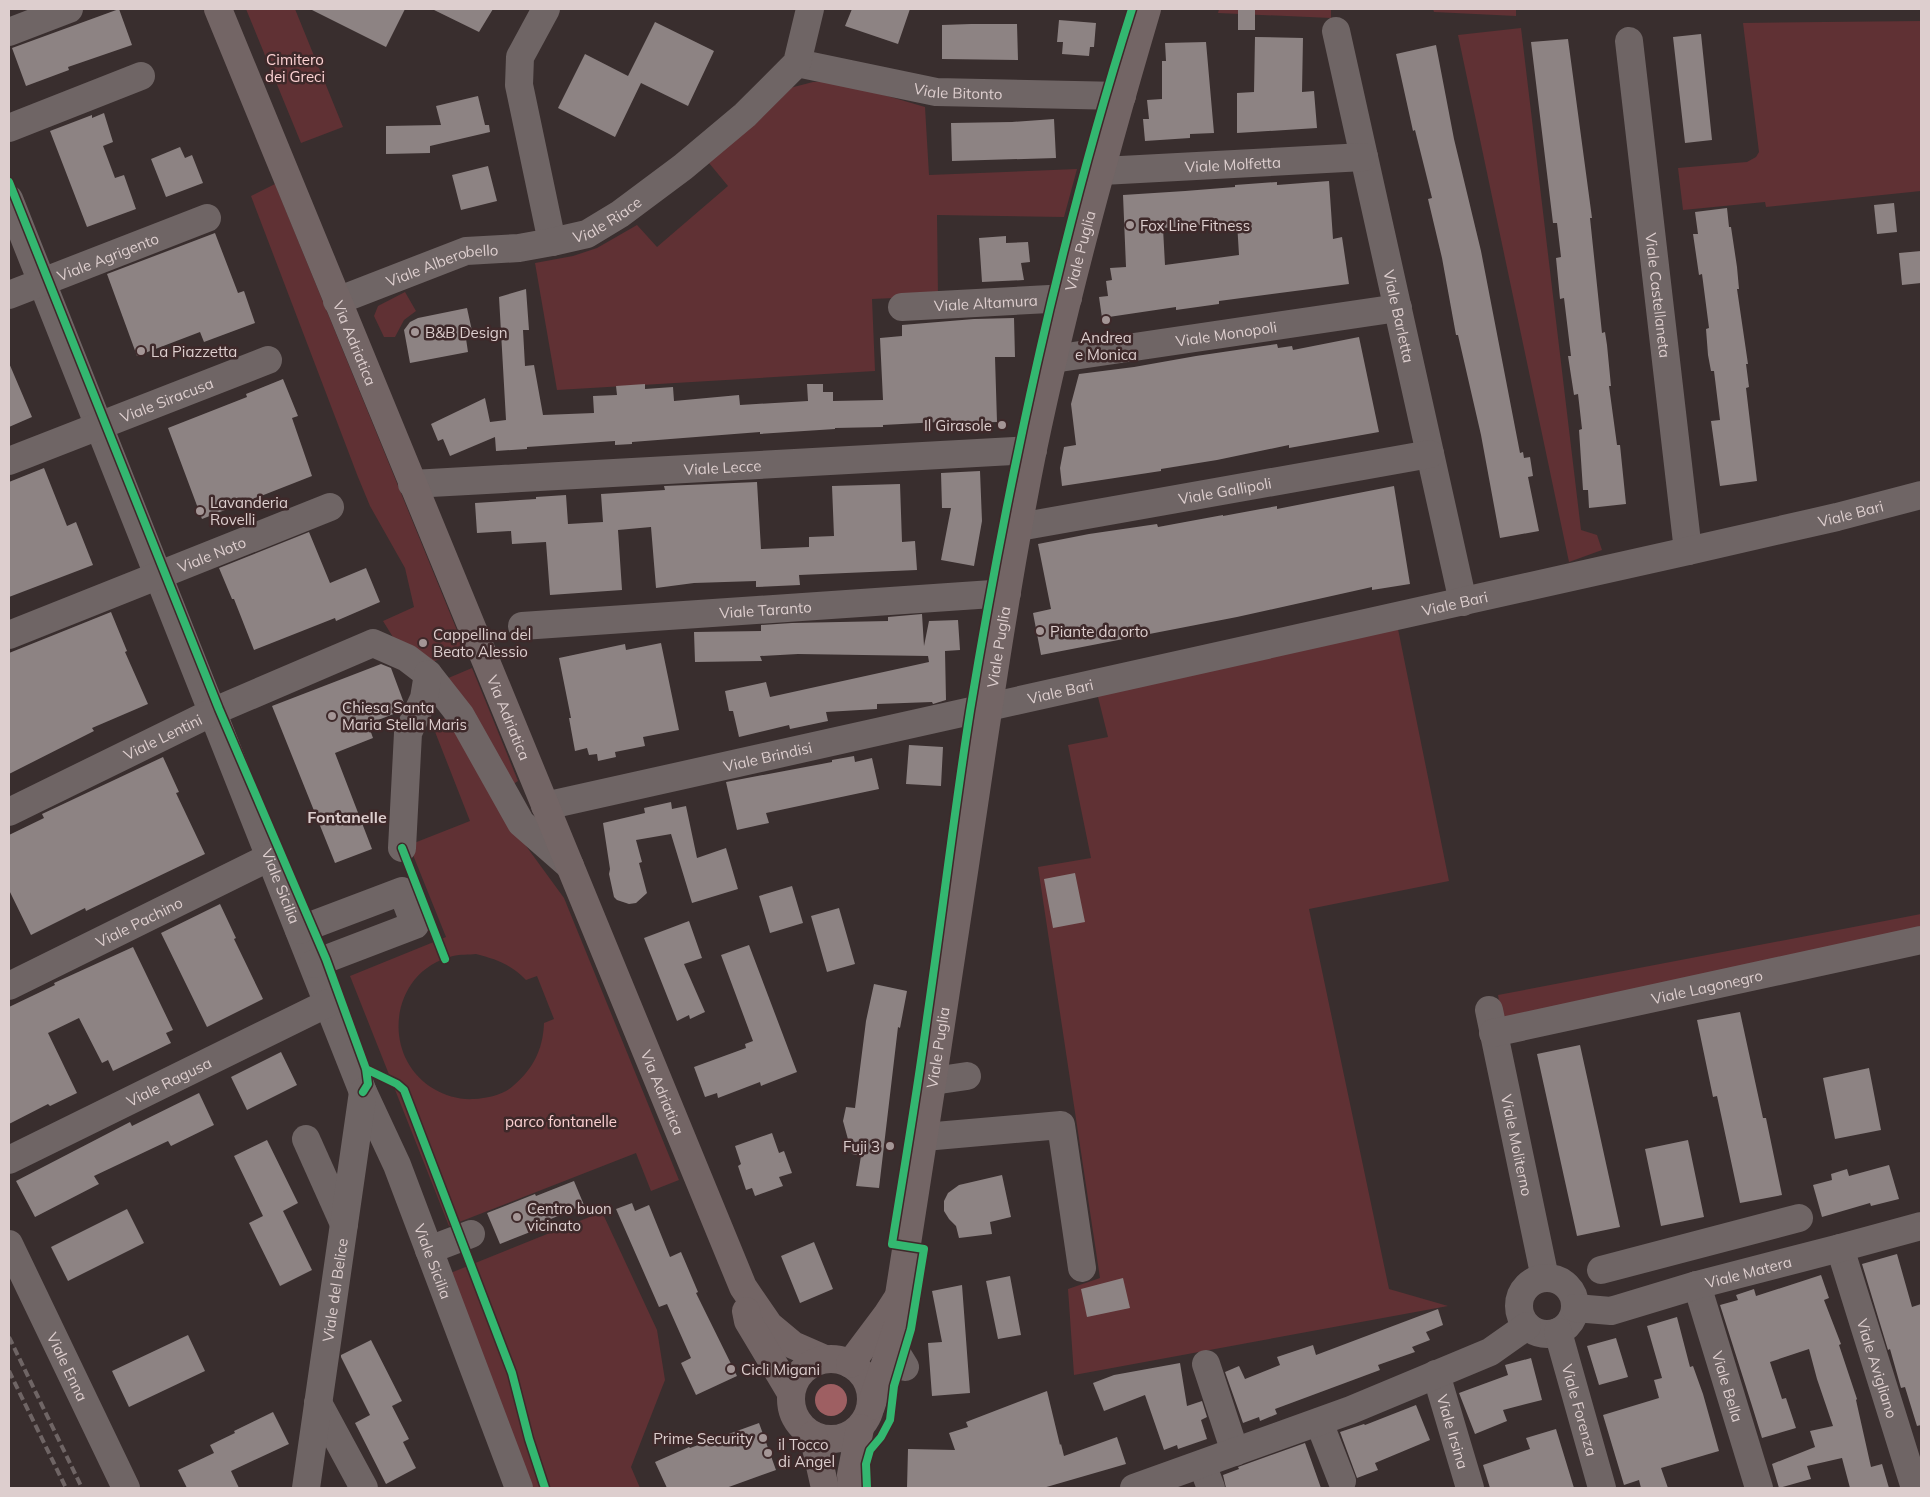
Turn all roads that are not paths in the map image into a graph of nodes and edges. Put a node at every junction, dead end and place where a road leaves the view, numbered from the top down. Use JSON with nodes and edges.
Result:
{"nodes":[{"id":1,"x":69,"y":9,"type":"edge"},
{"id":2,"x":218,"y":9,"type":"edge"},
{"id":3,"x":546,"y":9,"type":"edge"},
{"id":4,"x":810,"y":9,"type":"edge"},
{"id":5,"x":1147,"y":9,"type":"edge"},
{"id":6,"x":1336,"y":31,"type":"dead end"},
{"id":7,"x":9,"y":32,"type":"edge"},
{"id":8,"x":1629,"y":41,"type":"dead end"},
{"id":9,"x":797,"y":63,"type":"junction"},
{"id":10,"x":140,"y":76,"type":"dead end"},
{"id":11,"x":1122,"y":96,"type":"junction"},
{"id":12,"x":9,"y":128,"type":"edge"},
{"id":13,"x":1364,"y":157,"type":"junction"},
{"id":14,"x":1102,"y":171,"type":"junction"},
{"id":15,"x":9,"y":199,"type":"edge"},
{"id":16,"x":207,"y":218,"type":"dead end"},
{"id":17,"x":552,"y":242,"type":"junction"},
{"id":18,"x":42,"y":282,"type":"junction"},
{"id":19,"x":9,"y":295,"type":"edge"},
{"id":20,"x":1068,"y":298,"type":"junction"},
{"id":21,"x":337,"y":301,"type":"junction"},
{"id":22,"x":902,"y":307,"type":"dead end"},
{"id":23,"x":1398,"y":308,"type":"junction"},
{"id":24,"x":1053,"y":359,"type":"junction"},
{"id":25,"x":268,"y":360,"type":"dead end"},
{"id":26,"x":99,"y":426,"type":"junction"},
{"id":27,"x":1033,"y":450,"type":"junction"},
{"id":28,"x":1430,"y":454,"type":"junction"},
{"id":29,"x":9,"y":462,"type":"edge"},
{"id":30,"x":412,"y":484,"type":"junction"},
{"id":31,"x":1921,"y":495,"type":"edge"},
{"id":32,"x":330,"y":507,"type":"dead end"},
{"id":33,"x":1019,"y":527,"type":"junction"},
{"id":34,"x":1688,"y":551,"type":"junction"},
{"id":35,"x":158,"y":575,"type":"junction"},
{"id":36,"x":1007,"y":593,"type":"junction"},
{"id":37,"x":1463,"y":602,"type":"junction"},
{"id":38,"x":522,"y":626,"type":"dead end"},
{"id":39,"x":9,"y":635,"type":"edge"},
{"id":40,"x":428,"y":674,"type":"junction"},
{"id":41,"x":988,"y":708,"type":"junction"},
{"id":42,"x":213,"y":712,"type":"junction"},
{"id":43,"x":545,"y":806,"type":"junction"},
{"id":44,"x":9,"y":812,"type":"edge"},
{"id":45,"x":402,"y":848,"type":"dead end"},
{"id":46,"x":270,"y":858,"type":"junction"},
{"id":47,"x":570,"y":866,"type":"junction"},
{"id":48,"x":299,"y":930,"type":"junction"},
{"id":49,"x":1921,"y":940,"type":"edge"},
{"id":50,"x":313,"y":964,"type":"junction"},
{"id":51,"x":9,"y":986,"type":"edge"},
{"id":52,"x":328,"y":1003,"type":"junction"},
{"id":53,"x":1491,"y":1022,"type":"joint"},
{"id":54,"x":967,"y":1076,"type":"dead end"},
{"id":55,"x":933,"y":1081,"type":"junction"},
{"id":56,"x":363,"y":1092,"type":"junction"},
{"id":57,"x":924,"y":1137,"type":"junction"},
{"id":58,"x":306,"y":1139,"type":"dead end"},
{"id":59,"x":9,"y":1160,"type":"edge"},
{"id":60,"x":1799,"y":1218,"type":"dead end"},
{"id":61,"x":344,"y":1224,"type":"junction"},
{"id":62,"x":1921,"y":1226,"type":"edge"},
{"id":63,"x":471,"y":1234,"type":"dead end"},
{"id":64,"x":1737,"y":1234,"type":"junction"},
{"id":65,"x":9,"y":1244,"type":"edge"},
{"id":66,"x":1840,"y":1248,"type":"junction"},
{"id":67,"x":429,"y":1250,"type":"junction"},
{"id":68,"x":1082,"y":1268,"type":"dead end"},
{"id":69,"x":1601,"y":1270,"type":"dead end"},
{"id":70,"x":1749,"y":1272,"type":"junction"},
{"id":71,"x":1545,"y":1278,"type":"junction"},
{"id":72,"x":1697,"y":1285,"type":"junction"},
{"id":73,"x":743,"y":1288,"type":"junction"},
{"id":74,"x":899,"y":1295,"type":"junction"},
{"id":75,"x":1575,"y":1308,"type":"junction"},
{"id":76,"x":1527,"y":1326,"type":"junction"},
{"id":77,"x":1558,"y":1332,"type":"junction"},
{"id":78,"x":837,"y":1362,"type":"junction"},
{"id":79,"x":1206,"y":1364,"type":"dead end"},
{"id":80,"x":1436,"y":1374,"type":"junction"},
{"id":81,"x":791,"y":1393,"type":"junction"},
{"id":82,"x":318,"y":1403,"type":"junction"},
{"id":83,"x":866,"y":1417,"type":"junction"},
{"id":84,"x":1320,"y":1422,"type":"junction"},
{"id":85,"x":813,"y":1435,"type":"junction"},
{"id":86,"x":1235,"y":1452,"type":"junction"},
{"id":87,"x":1206,"y":1476,"type":"edge"},
{"id":88,"x":1342,"y":1481,"type":"dead end"},
{"id":89,"x":126,"y":1488,"type":"edge"},
{"id":90,"x":306,"y":1488,"type":"edge"},
{"id":91,"x":364,"y":1488,"type":"edge"},
{"id":92,"x":519,"y":1488,"type":"edge"},
{"id":93,"x":825,"y":1488,"type":"edge"},
{"id":94,"x":852,"y":1488,"type":"edge"},
{"id":95,"x":1134,"y":1488,"type":"edge"},
{"id":96,"x":1470,"y":1488,"type":"edge"},
{"id":97,"x":1602,"y":1488,"type":"edge"},
{"id":98,"x":1759,"y":1488,"type":"edge"},
{"id":99,"x":1915,"y":1488,"type":"edge"}],
"edges":[{"from":1,"to":7,"type":"street"},
{"from":2,"to":21,"type":"main road","name":"Via Adriatica"},
{"from":3,"to":17,"type":"street","name":"Viale Riace"},
{"from":4,"to":9,"type":"street"},
{"from":5,"to":11,"type":"main road","name":"Viale Puglia"},
{"from":6,"to":13,"type":"street","name":"Viale Barletta"},
{"from":8,"to":34,"type":"street","name":"Viale Castellaneta"},
{"from":9,"to":11,"type":"street","name":"Viale Bitonto"},
{"from":9,"to":17,"type":"street","name":"Viale Riace"},
{"from":10,"to":12,"type":"street"},
{"from":11,"to":14,"type":"main road","name":"Viale Puglia"},
{"from":13,"to":14,"type":"street","name":"Viale Molfetta"},
{"from":13,"to":23,"type":"street","name":"Viale Barletta"},
{"from":14,"to":20,"type":"main road","name":"Viale Puglia"},
{"from":15,"to":18,"type":"street","name":"Viale Sicilia"},
{"from":16,"to":18,"type":"street","name":"Viale Agrigento"},
{"from":17,"to":21,"type":"street","name":"Viale Alberobello"},
{"from":18,"to":19,"type":"street","name":"Viale Agrigento"},
{"from":18,"to":26,"type":"street","name":"Viale Sicilia"},
{"from":20,"to":22,"type":"street","name":"Viale Altamura"},
{"from":20,"to":24,"type":"main road","name":"Viale Puglia"},
{"from":21,"to":30,"type":"main road","name":"Via Adriatica"},
{"from":23,"to":24,"type":"street","name":"Viale Monopoli"},
{"from":23,"to":28,"type":"street","name":"Viale Barletta"},
{"from":24,"to":27,"type":"main road","name":"Viale Puglia"},
{"from":25,"to":26,"type":"street","name":"Viale Siracusa"},
{"from":26,"to":29,"type":"street","name":"Viale Siracusa"},
{"from":26,"to":35,"type":"street","name":"Viale Sicilia"},
{"from":27,"to":30,"type":"street","name":"Viale Lecce"},
{"from":27,"to":33,"type":"main road","name":"Viale Puglia"},
{"from":28,"to":33,"type":"street","name":"Viale Gallipoli"},
{"from":28,"to":37,"type":"street","name":"Viale Barletta"},
{"from":30,"to":43,"type":"main road","name":"Via Adriatica"},
{"from":31,"to":34,"type":"street","name":"Viale Bari"},
{"from":32,"to":35,"type":"street","name":"Viale Noto"},
{"from":33,"to":36,"type":"main road","name":"Viale Puglia"},
{"from":34,"to":37,"type":"street","name":"Viale Bari"},
{"from":35,"to":39,"type":"street","name":"Viale Noto"},
{"from":35,"to":42,"type":"street","name":"Viale Sicilia"},
{"from":36,"to":38,"type":"street","name":"Viale Taranto"},
{"from":36,"to":41,"type":"main road","name":"Viale Puglia"},
{"from":37,"to":41,"type":"street","name":"Viale Bari"},
{"from":40,"to":42,"type":"street","name":"Viale Lentini"},
{"from":40,"to":45,"type":"street"},
{"from":40,"to":47,"type":"street"},
{"from":41,"to":43,"type":"street","name":"Viale Brindisi"},
{"from":41,"to":55,"type":"main road","name":"Viale Puglia"},
{"from":42,"to":44,"type":"street","name":"Viale Lentini"},
{"from":42,"to":46,"type":"street","name":"Viale Sicilia"},
{"from":43,"to":47,"type":"main road","name":"Via Adriatica"},
{"from":46,"to":48,"type":"street","name":"Viale Sicilia"},
{"from":46,"to":51,"type":"street","name":"Viale Pachino"},
{"from":47,"to":73,"type":"main road","name":"Via Adriatica"},
{"from":48,"to":50,"type":"street","name":"Viale Sicilia"},
{"from":48,"to":50,"type":"street"},
{"from":49,"to":53,"type":"street","name":"Viale Lagonegro"},
{"from":50,"to":52,"type":"street","name":"Viale Sicilia"},
{"from":52,"to":56,"type":"street","name":"Viale Sicilia"},
{"from":52,"to":59,"type":"street","name":"Viale Ragusa"},
{"from":53,"to":71,"type":"street","name":"Viale Moliterno"},
{"from":54,"to":55,"type":"street"},
{"from":55,"to":57,"type":"main road","name":"Viale Puglia"},
{"from":56,"to":61,"type":"street","name":"Viale del Belice"},
{"from":56,"to":67,"type":"street","name":"Viale Sicilia"},
{"from":57,"to":68,"type":"street"},
{"from":57,"to":74,"type":"main road","name":"Viale Puglia"},
{"from":58,"to":61,"type":"street"},
{"from":60,"to":64,"type":"street"},
{"from":61,"to":82,"type":"street","name":"Viale del Belice"},
{"from":62,"to":66,"type":"street","name":"Viale Matera"},
{"from":63,"to":67,"type":"street"},
{"from":64,"to":69,"type":"street"},
{"from":64,"to":70,"type":"street"},
{"from":65,"to":89,"type":"street","name":"Viale Enna"},
{"from":66,"to":70,"type":"street","name":"Viale Matera"},
{"from":66,"to":99,"type":"street","name":"Viale Avigliano"},
{"from":67,"to":92,"type":"street","name":"Viale Sicilia"},
{"from":70,"to":72,"type":"street","name":"Viale Matera"},
{"from":71,"to":75,"type":"street"},
{"from":71,"to":76,"type":"street"},
{"from":72,"to":75,"type":"street","name":"Viale Matera"},
{"from":72,"to":98,"type":"street","name":"Viale Bella"},
{"from":73,"to":78,"type":"main road","name":"Via Adriatica"},
{"from":73,"to":81,"type":"main road","name":"Via Adriatica"},
{"from":74,"to":78,"type":"main road","name":"Viale Puglia"},
{"from":74,"to":83,"type":"main road","name":"Viale Puglia"},
{"from":75,"to":77,"type":"street"},
{"from":76,"to":77,"type":"street"},
{"from":76,"to":80,"type":"street"},
{"from":77,"to":97,"type":"street","name":"Viale Forenza"},
{"from":78,"to":81,"type":"main road"},
{"from":78,"to":83,"type":"main road"},
{"from":79,"to":86,"type":"street"},
{"from":80,"to":84,"type":"street"},
{"from":80,"to":96,"type":"street","name":"Viale Irsina"},
{"from":81,"to":85,"type":"main road"},
{"from":82,"to":90,"type":"street","name":"Viale del Belice"},
{"from":82,"to":91,"type":"street"},
{"from":83,"to":85,"type":"main road"},
{"from":83,"to":94,"type":"main road"},
{"from":84,"to":86,"type":"street"},
{"from":84,"to":88,"type":"street"},
{"from":85,"to":93,"type":"main road"},
{"from":86,"to":87,"type":"street"},
{"from":87,"to":95,"type":"street"}]}
